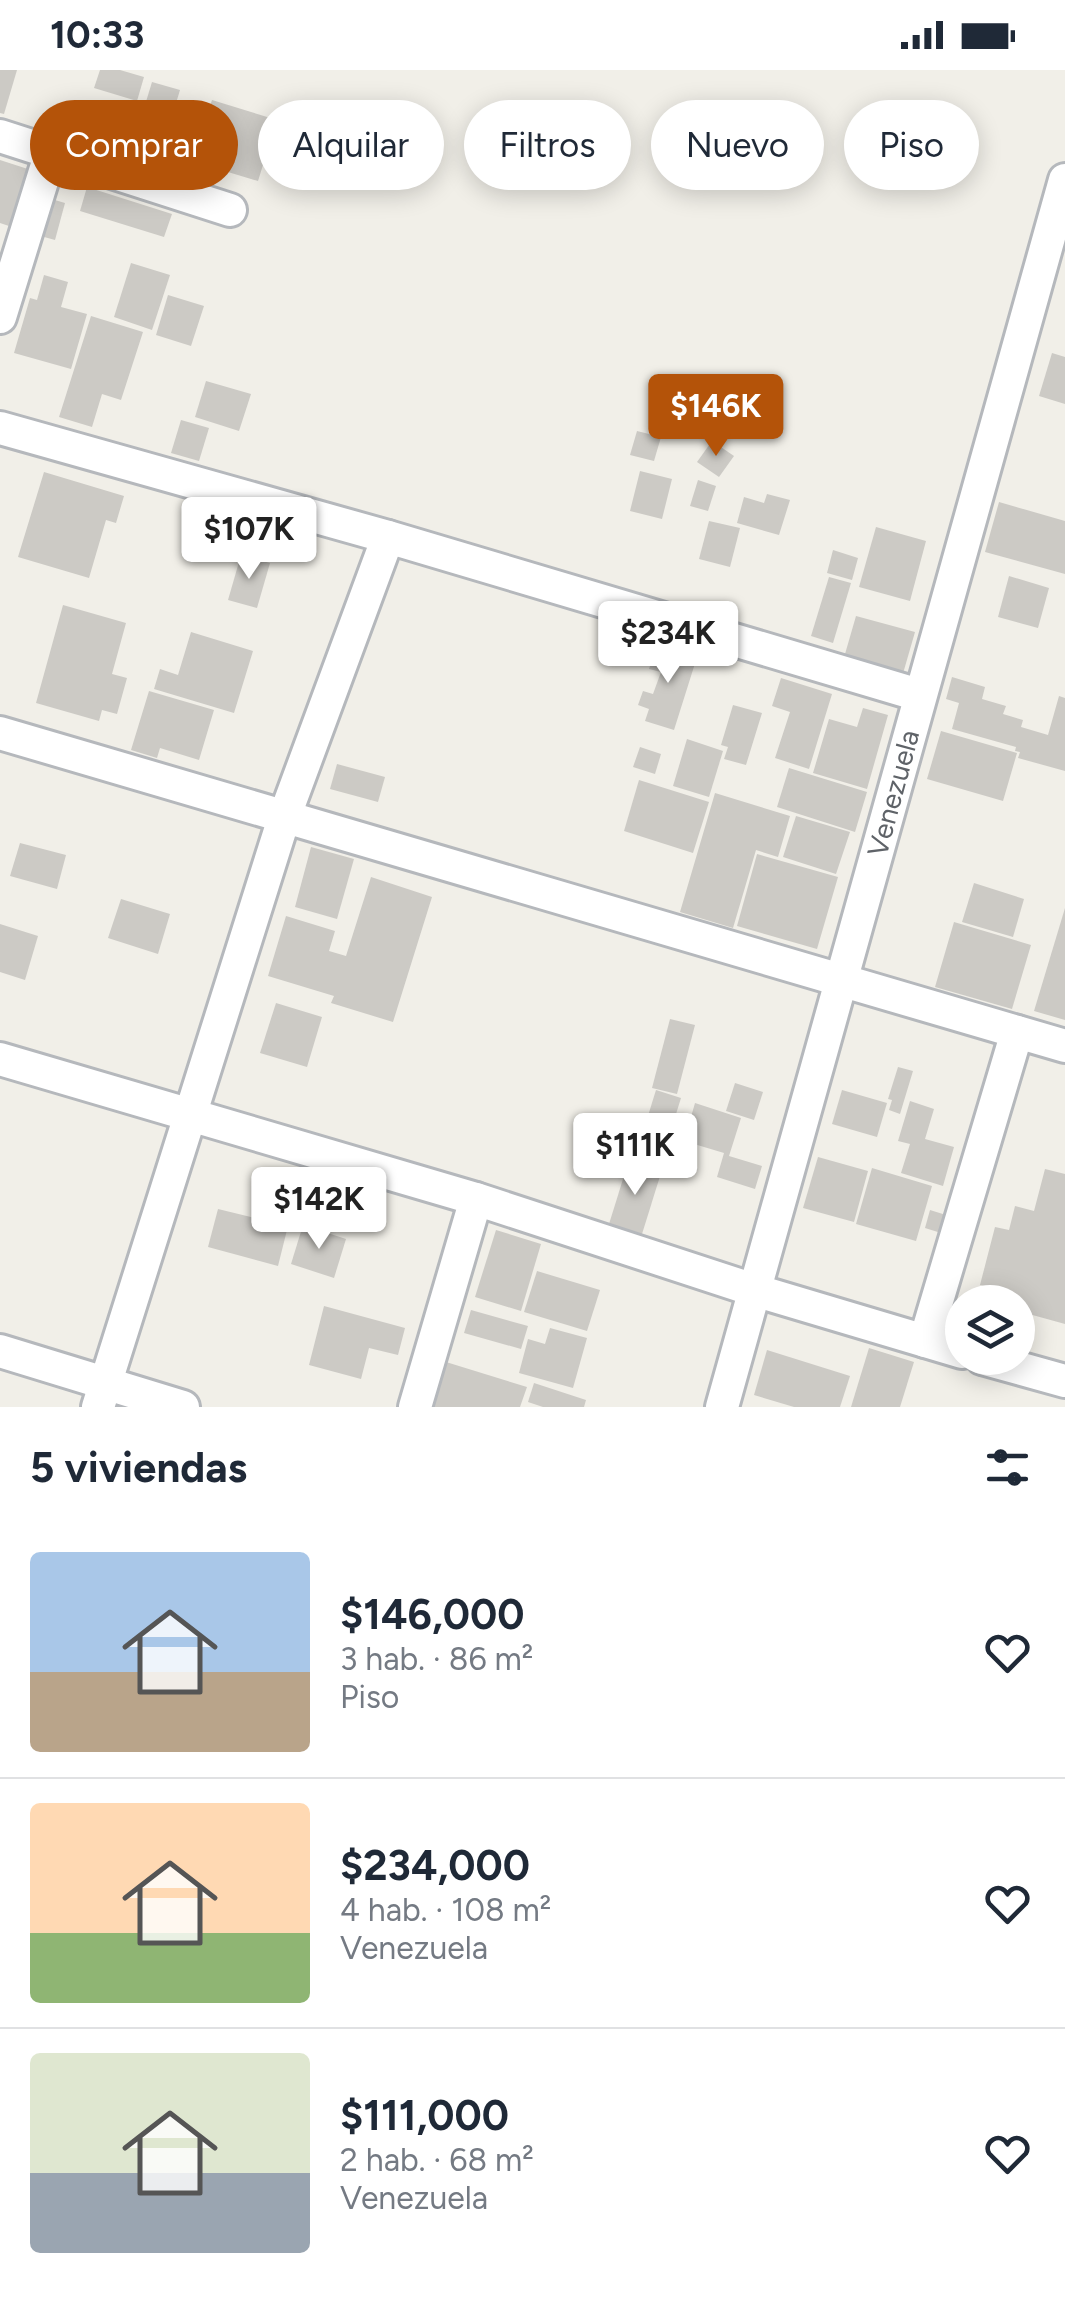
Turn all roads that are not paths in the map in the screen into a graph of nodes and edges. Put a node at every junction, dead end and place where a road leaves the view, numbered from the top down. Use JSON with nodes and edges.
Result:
{"nodes":[{"id":1,"x":0,"y":136,"type":"edge"},
{"id":2,"x":30,"y":145,"type":"edge"},
{"id":3,"x":1065,"y":180,"type":"edge"},
{"id":4,"x":40,"y":190,"type":"edge"},
{"id":5,"x":169,"y":190,"type":"edge"},
{"id":6,"x":230,"y":210,"type":"dead end"},
{"id":7,"x":0,"y":317,"type":"edge"},
{"id":8,"x":0,"y":428,"type":"edge"},
{"id":9,"x":388,"y":538,"type":"junction"},
{"id":10,"x":920,"y":695,"type":"junction"},
{"id":11,"x":0,"y":734,"type":"edge"},
{"id":12,"x":284,"y":818,"type":"junction"},
{"id":13,"x":842,"y":980,"type":"junction"},
{"id":14,"x":1017,"y":1032,"type":"junction"},
{"id":15,"x":1065,"y":1046,"type":"edge"},
{"id":16,"x":0,"y":1059,"type":"edge"},
{"id":17,"x":192,"y":1113,"type":"junction"},
{"id":18,"x":476,"y":1200,"type":"junction"},
{"id":19,"x":754,"y":1290,"type":"junction"},
{"id":20,"x":926,"y":1341,"type":"junction"},
{"id":21,"x":945,"y":1347,"type":"edge"},
{"id":22,"x":0,"y":1351,"type":"edge"},
{"id":23,"x":1035,"y":1373,"type":"edge"},
{"id":24,"x":1065,"y":1381,"type":"edge"},
{"id":25,"x":101,"y":1395,"type":"edge"},
{"id":26,"x":183,"y":1407,"type":"edge"},
{"id":27,"x":415,"y":1407,"type":"edge"},
{"id":28,"x":722,"y":1407,"type":"edge"}],
"edges":[{"from":1,"to":2,"type":"street"},
{"from":3,"to":10,"type":"street","name":"Venezuela"},
{"from":4,"to":7,"type":"street"},
{"from":5,"to":6,"type":"street"},
{"from":8,"to":9,"type":"street"},
{"from":9,"to":10,"type":"street"},
{"from":9,"to":12,"type":"street"},
{"from":10,"to":13,"type":"street","name":"Venezuela"},
{"from":11,"to":12,"type":"street"},
{"from":12,"to":13,"type":"street"},
{"from":12,"to":17,"type":"street"},
{"from":13,"to":14,"type":"street"},
{"from":13,"to":19,"type":"street","name":"Venezuela"},
{"from":14,"to":15,"type":"street"},
{"from":14,"to":20,"type":"street"},
{"from":16,"to":17,"type":"street"},
{"from":17,"to":18,"type":"street"},
{"from":17,"to":25,"type":"street"},
{"from":18,"to":19,"type":"street"},
{"from":18,"to":27,"type":"street"},
{"from":19,"to":20,"type":"street"},
{"from":19,"to":28,"type":"street","name":"Venezuela"},
{"from":20,"to":21,"type":"street"},
{"from":22,"to":25,"type":"street"},
{"from":23,"to":24,"type":"street"},
{"from":25,"to":26,"type":"street"}]}
